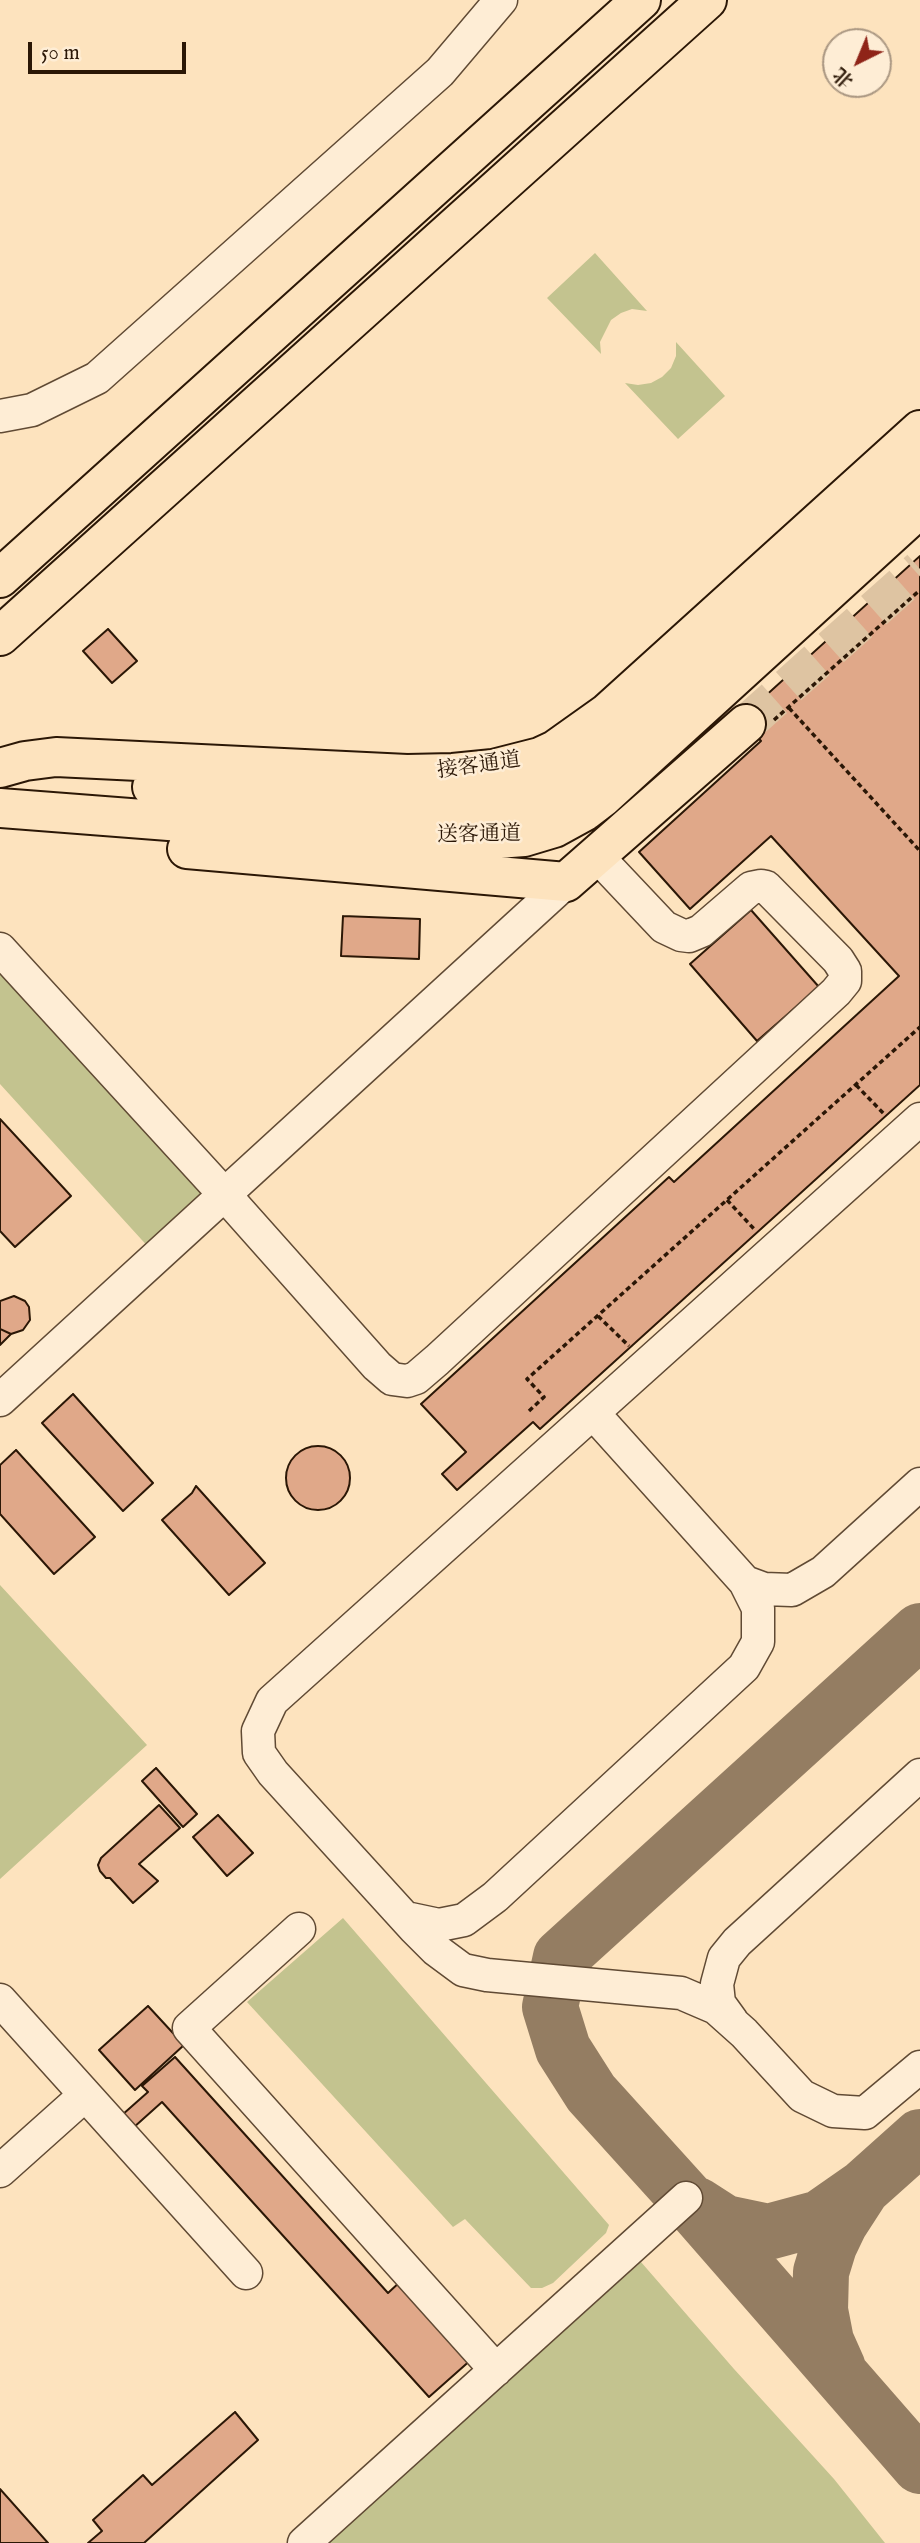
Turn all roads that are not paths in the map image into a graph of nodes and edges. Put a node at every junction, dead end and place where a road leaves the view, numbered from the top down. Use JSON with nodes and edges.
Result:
{"nodes":[{"id":1,"x":501,"y":0,"type":"edge"},
{"id":2,"x":641,"y":0,"type":"edge"},
{"id":3,"x":707,"y":0,"type":"edge"},
{"id":4,"x":0,"y":416,"type":"edge"},
{"id":5,"x":920,"y":430,"type":"edge"},
{"id":6,"x":920,"y":471,"type":"edge"},
{"id":7,"x":920,"y":508,"type":"edge"},
{"id":8,"x":0,"y":578,"type":"edge"},
{"id":9,"x":0,"y":636,"type":"edge"},
{"id":10,"x":746,"y":724,"type":"tunnel mouth"},
{"id":11,"x":0,"y":768,"type":"edge"},
{"id":12,"x":0,"y":777,"type":"edge"},
{"id":13,"x":0,"y":808,"type":"edge"},
{"id":14,"x":259,"y":811,"type":"junction"},
{"id":15,"x":0,"y":832,"type":"edge"},
{"id":16,"x":596,"y":855,"type":"junction"},
{"id":17,"x":566,"y":882,"type":"junction"},
{"id":18,"x":0,"y":949,"type":"edge"},
{"id":19,"x":920,"y":1119,"type":"edge"},
{"id":20,"x":225,"y":1194,"type":"junction"},
{"id":21,"x":0,"y":1400,"type":"edge"},
{"id":22,"x":593,"y":1413,"type":"junction"},
{"id":23,"x":920,"y":1483,"type":"edge"},
{"id":24,"x":745,"y":1581,"type":"junction"},
{"id":25,"x":920,"y":1775,"type":"edge"},
{"id":26,"x":405,"y":1918,"type":"junction"},
{"id":27,"x":299,"y":1929,"type":"dead end"},
{"id":28,"x":0,"y":2000,"type":"edge"},
{"id":29,"x":735,"y":2025,"type":"junction"},
{"id":30,"x":920,"y":2067,"type":"edge"},
{"id":31,"x":85,"y":2095,"type":"junction"},
{"id":32,"x":0,"y":2170,"type":"edge"},
{"id":33,"x":686,"y":2198,"type":"dead end"},
{"id":34,"x":246,"y":2273,"type":"dead end"},
{"id":35,"x":496,"y":2370,"type":"junction"},
{"id":36,"x":304,"y":2543,"type":"edge"}],
"edges":[{"from":1,"to":4,"type":"street"},
{"from":2,"to":8,"type":"main road"},
{"from":3,"to":9,"type":"main road"},
{"from":5,"to":11,"type":"main road","name":"接客通道"},
{"from":6,"to":14,"type":"main road","name":"送客通道"},
{"from":7,"to":14,"type":"main road","name":"送客通道"},
{"from":10,"to":16,"type":"main road"},
{"from":12,"to":14,"type":"main road","name":"送客通道"},
{"from":13,"to":14,"type":"main road","name":"送客通道"},
{"from":15,"to":17,"type":"main road"},
{"from":16,"to":17,"type":"main road"},
{"from":16,"to":20,"type":"street"},
{"from":17,"to":20,"type":"street"},
{"from":18,"to":20,"type":"street"},
{"from":19,"to":22,"type":"street"},
{"from":20,"to":21,"type":"street"},
{"from":22,"to":24,"type":"street"},
{"from":22,"to":26,"type":"street"},
{"from":23,"to":24,"type":"street"},
{"from":24,"to":26,"type":"street"},
{"from":25,"to":29,"type":"street"},
{"from":26,"to":29,"type":"street"},
{"from":27,"to":35,"type":"street"},
{"from":28,"to":31,"type":"street"},
{"from":29,"to":30,"type":"street"},
{"from":31,"to":32,"type":"street"},
{"from":31,"to":34,"type":"street"},
{"from":33,"to":35,"type":"street"},
{"from":35,"to":36,"type":"street"}]}
